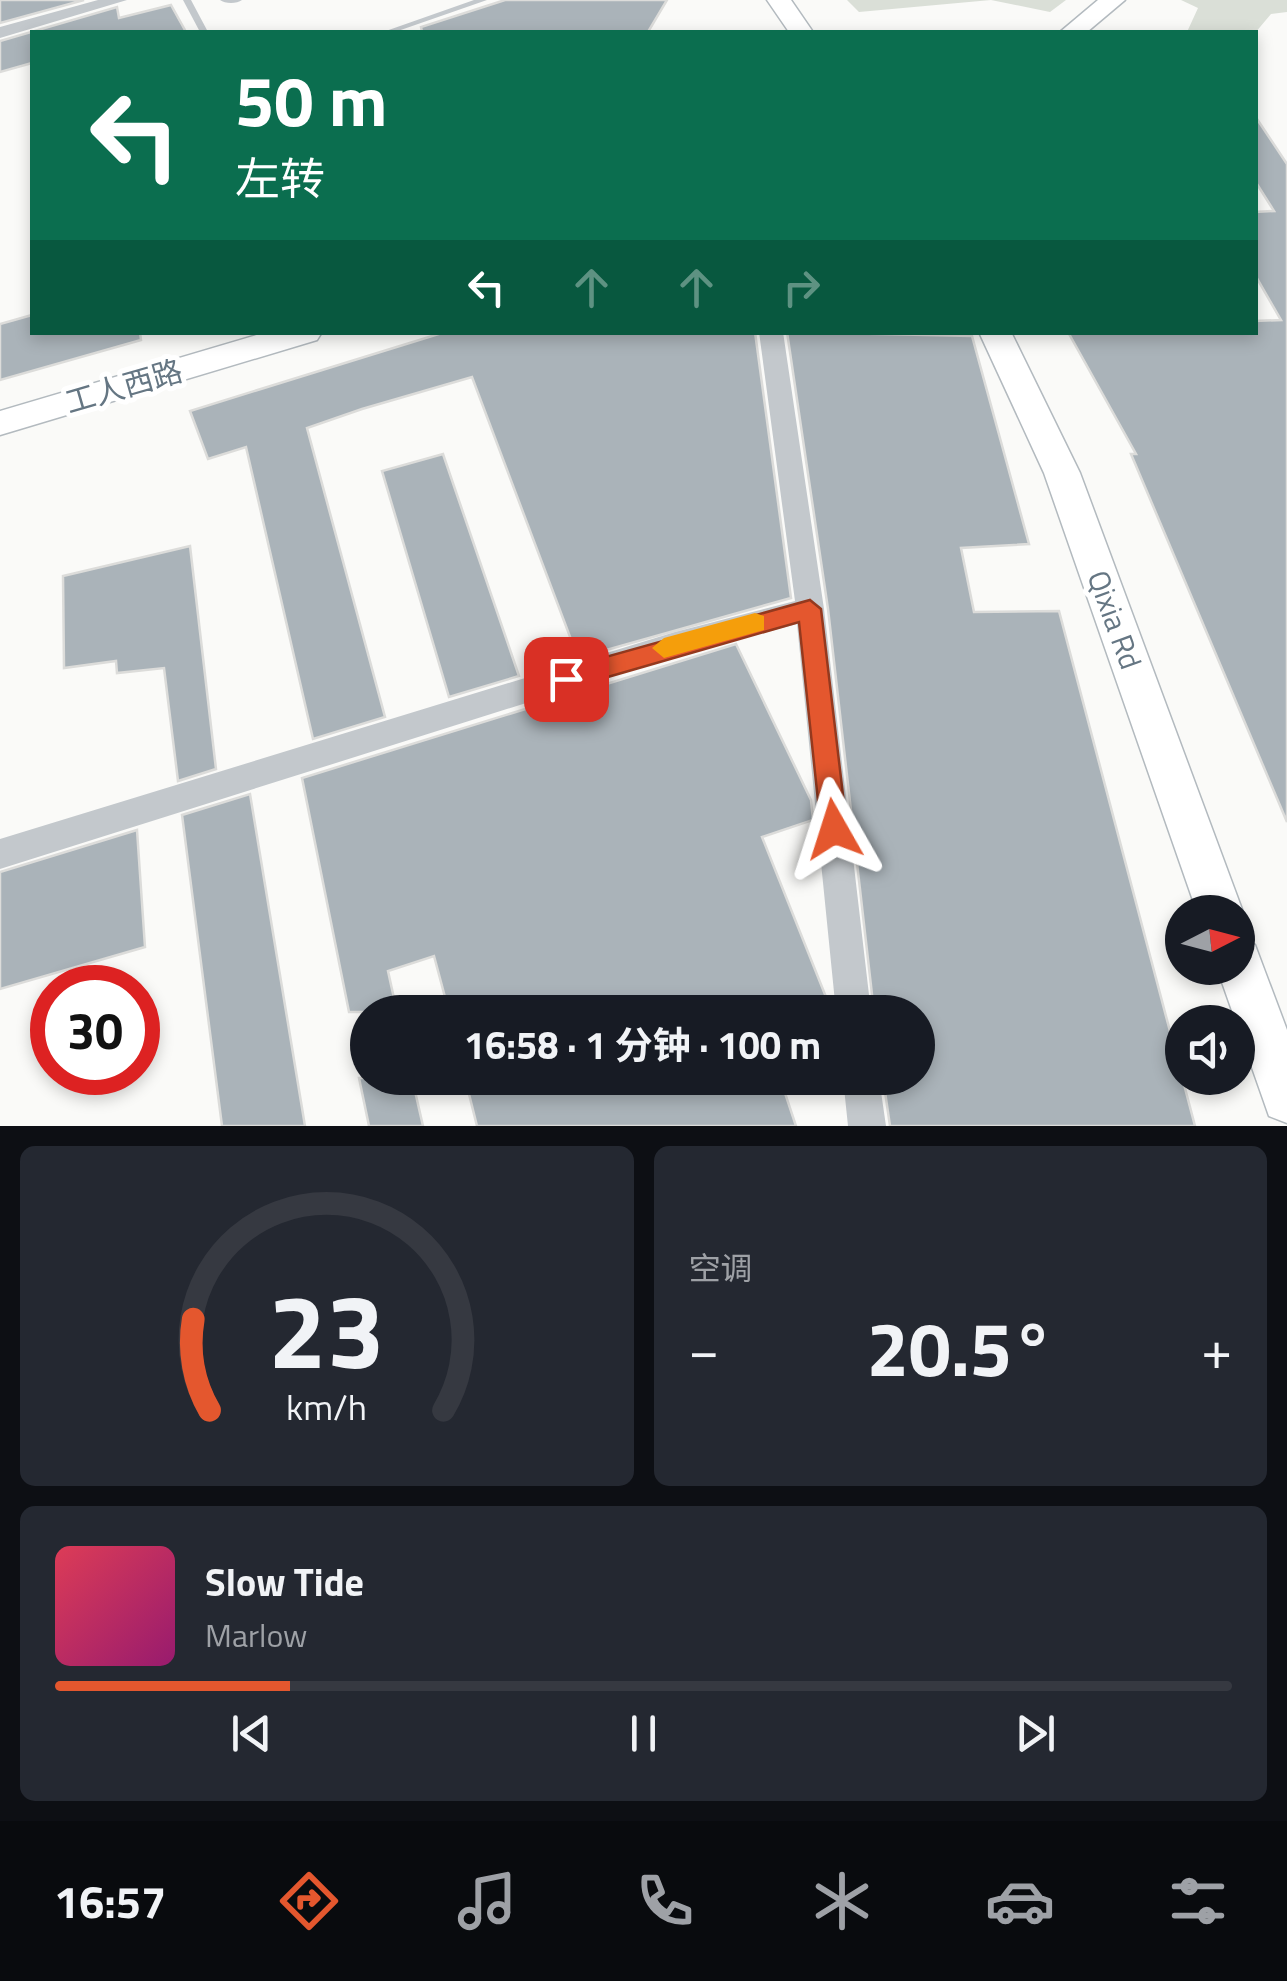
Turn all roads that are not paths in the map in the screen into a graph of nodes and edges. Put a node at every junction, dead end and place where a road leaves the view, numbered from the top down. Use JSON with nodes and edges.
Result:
{"nodes":[{"id":1,"x":188,"y":0,"type":"edge"},
{"id":2,"x":224,"y":0,"type":"edge"},
{"id":3,"x":238,"y":0,"type":"edge"},
{"id":4,"x":484,"y":0,"type":"edge"},
{"id":5,"x":779,"y":0,"type":"edge"},
{"id":6,"x":1114,"y":0,"type":"edge"},
{"id":7,"x":113,"y":1,"type":"edge"},
{"id":8,"x":203,"y":30,"type":"edge"},
{"id":9,"x":394,"y":30,"type":"edge"},
{"id":10,"x":800,"y":30,"type":"edge"},
{"id":11,"x":1075,"y":30,"type":"edge"},
{"id":12,"x":0,"y":33,"type":"edge"},
{"id":13,"x":296,"y":335,"type":"edge"},
{"id":14,"x":771,"y":335,"type":"edge"},
{"id":15,"x":996,"y":335,"type":"edge"},
{"id":16,"x":0,"y":423,"type":"edge"},
{"id":17,"x":810,"y":609,"type":"junction"},
{"id":18,"x":0,"y":854,"type":"edge"},
{"id":19,"x":1214,"y":895,"type":"edge"},
{"id":20,"x":1247,"y":985,"type":"edge"},
{"id":21,"x":852,"y":995,"type":"edge"},
{"id":22,"x":863,"y":1095,"type":"edge"},
{"id":23,"x":1287,"y":1098,"type":"edge"},
{"id":24,"x":866,"y":1126,"type":"edge"}],
"edges":[{"from":1,"to":8,"type":"lane"},
{"from":2,"to":3,"type":"lane"},
{"from":4,"to":9,"type":"lane"},
{"from":5,"to":10,"type":"street"},
{"from":6,"to":11,"type":"street"},
{"from":7,"to":12,"type":"street"},
{"from":13,"to":16,"type":"street","name":"工人西路"},
{"from":14,"to":17,"type":"street"},
{"from":15,"to":19,"type":"street","name":"Qixia Rd"},
{"from":17,"to":18,"type":"street"},
{"from":17,"to":21,"type":"street"},
{"from":20,"to":23,"type":"street"},
{"from":22,"to":24,"type":"street"}]}
